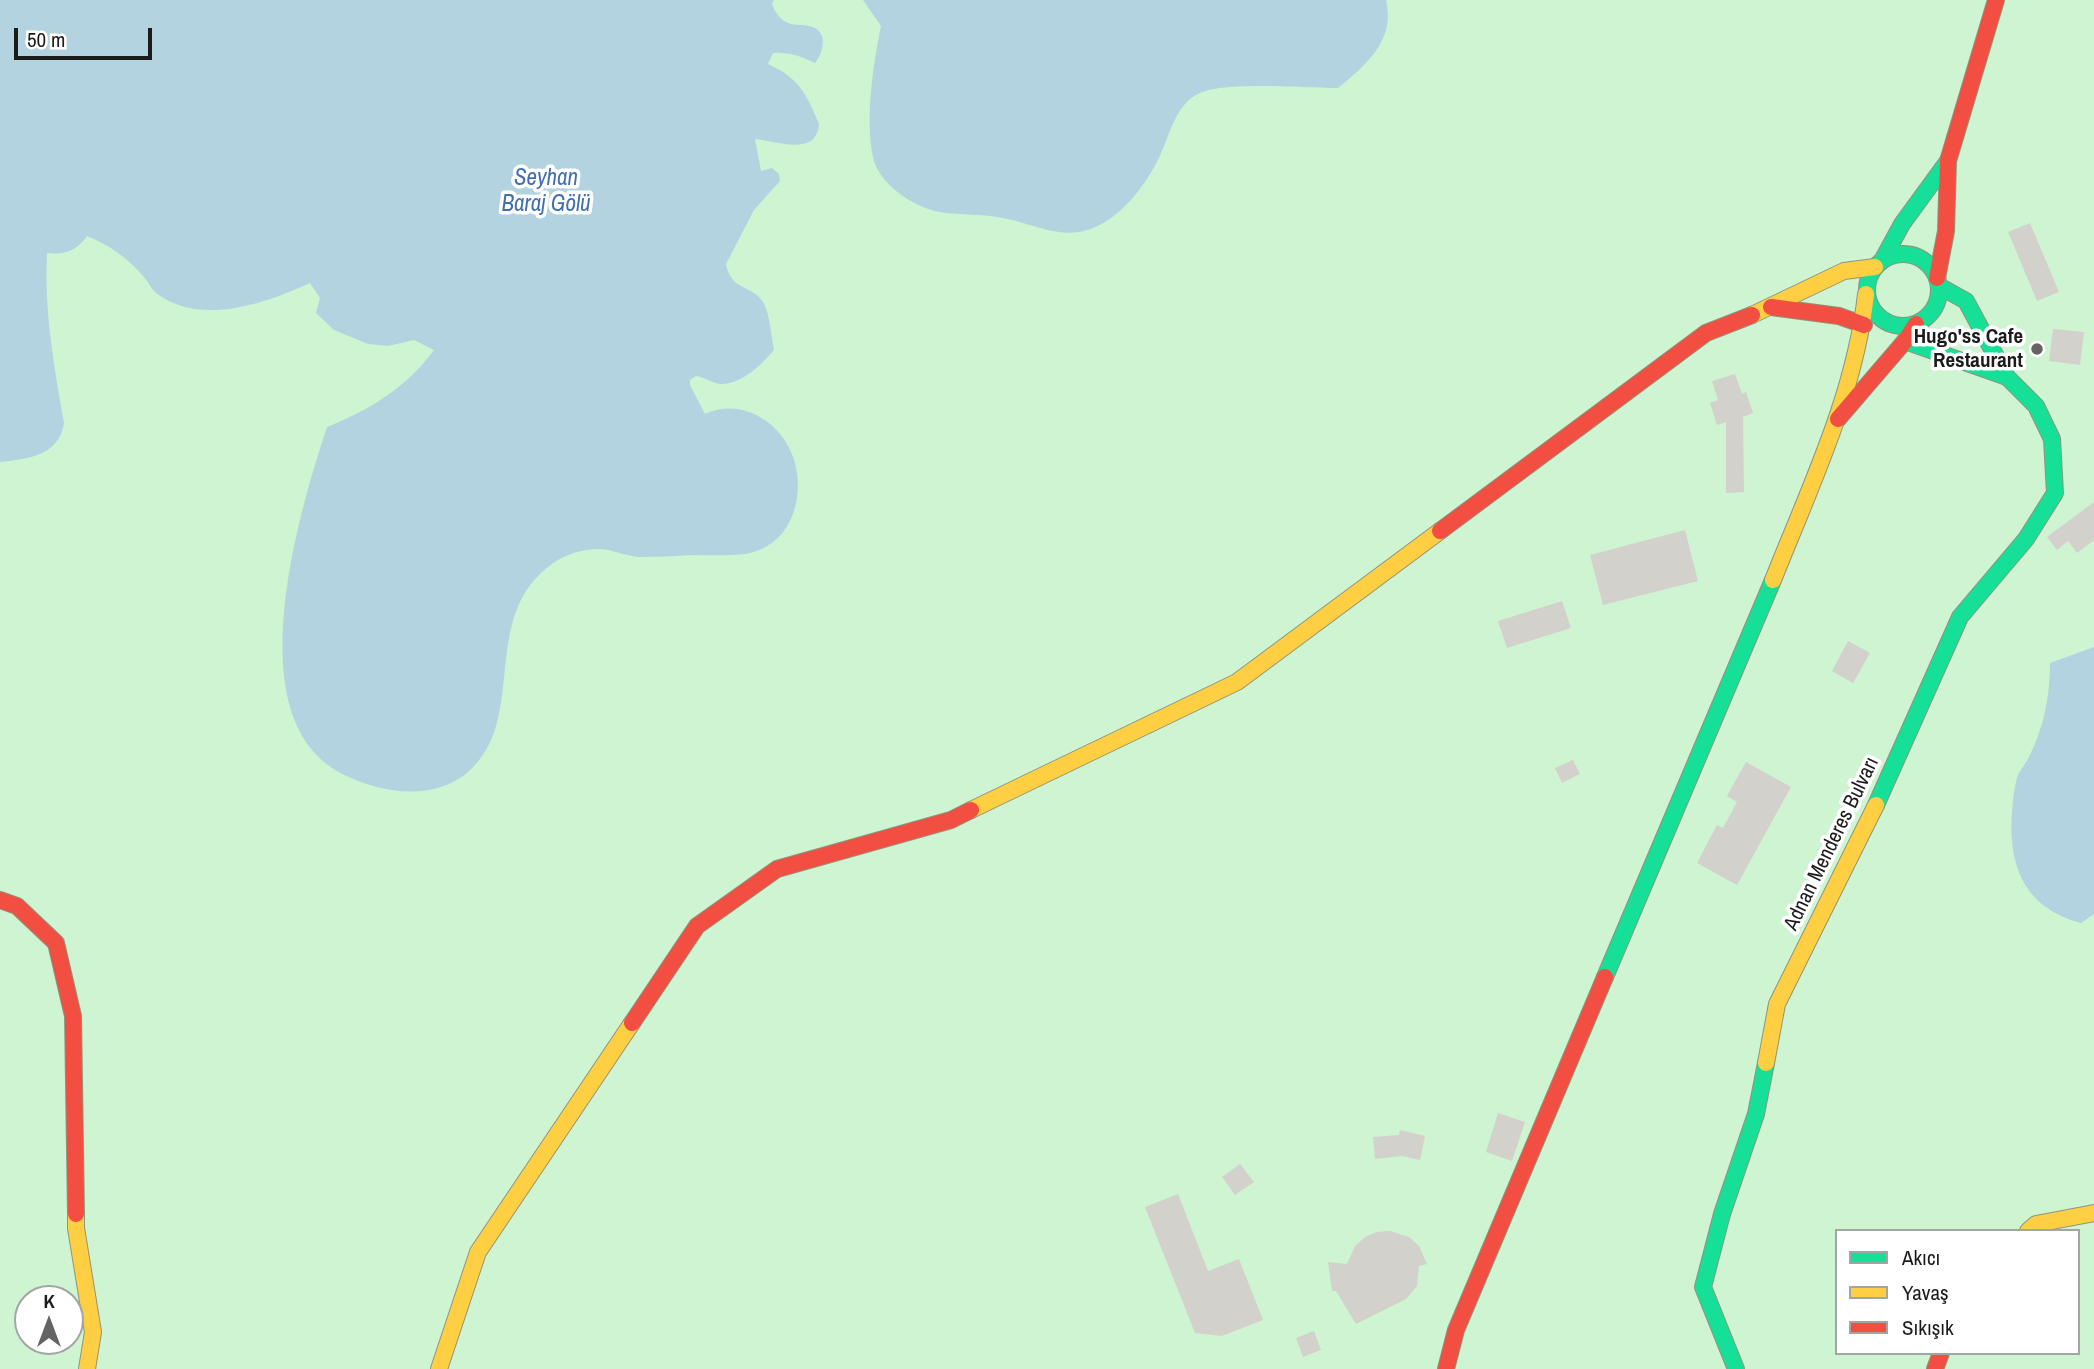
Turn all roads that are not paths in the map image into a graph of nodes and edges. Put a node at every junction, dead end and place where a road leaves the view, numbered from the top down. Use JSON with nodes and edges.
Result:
{"nodes":[{"id":1,"x":1996,"y":0,"type":"edge"},
{"id":2,"x":1948,"y":160,"type":"junction"},
{"id":3,"x":1879,"y":263,"type":"junction"},
{"id":4,"x":1938,"y":282,"type":"junction"},
{"id":5,"x":1866,"y":294,"type":"junction"},
{"id":6,"x":1771,"y":307,"type":"junction"},
{"id":7,"x":1916,"y":324,"type":"junction"},
{"id":8,"x":1864,"y":325,"type":"junction"},
{"id":9,"x":1905,"y":341,"type":"junction"},
{"id":10,"x":2007,"y":377,"type":"junction"},
{"id":11,"x":1837,"y":420,"type":"junction"},
{"id":12,"x":0,"y":900,"type":"edge"},
{"id":13,"x":2094,"y":1213,"type":"edge"},
{"id":14,"x":2030,"y":1229,"type":"edge"},
{"id":15,"x":87,"y":1369,"type":"edge"},
{"id":16,"x":439,"y":1369,"type":"edge"},
{"id":17,"x":1446,"y":1369,"type":"edge"},
{"id":18,"x":1736,"y":1369,"type":"edge"}],
"edges":[{"from":1,"to":2,"type":"main road"},
{"from":2,"to":3,"type":"main road"},
{"from":2,"to":4,"type":"main road"},
{"from":3,"to":4,"type":"main road"},
{"from":3,"to":5,"type":"main road"},
{"from":3,"to":6,"type":"main road"},
{"from":4,"to":7,"type":"main road"},
{"from":4,"to":10,"type":"main road"},
{"from":5,"to":7,"type":"main road"},
{"from":5,"to":8,"type":"main road"},
{"from":6,"to":8,"type":"main road"},
{"from":6,"to":16,"type":"main road"},
{"from":7,"to":9,"type":"main road"},
{"from":8,"to":11,"type":"main road"},
{"from":9,"to":10,"type":"main road"},
{"from":9,"to":11,"type":"main road"},
{"from":10,"to":18,"type":"main road","name":"Adnan Menderes Bulvarı"},
{"from":11,"to":17,"type":"main road"},
{"from":12,"to":15,"type":"main road"},
{"from":13,"to":14,"type":"main road"}]}
